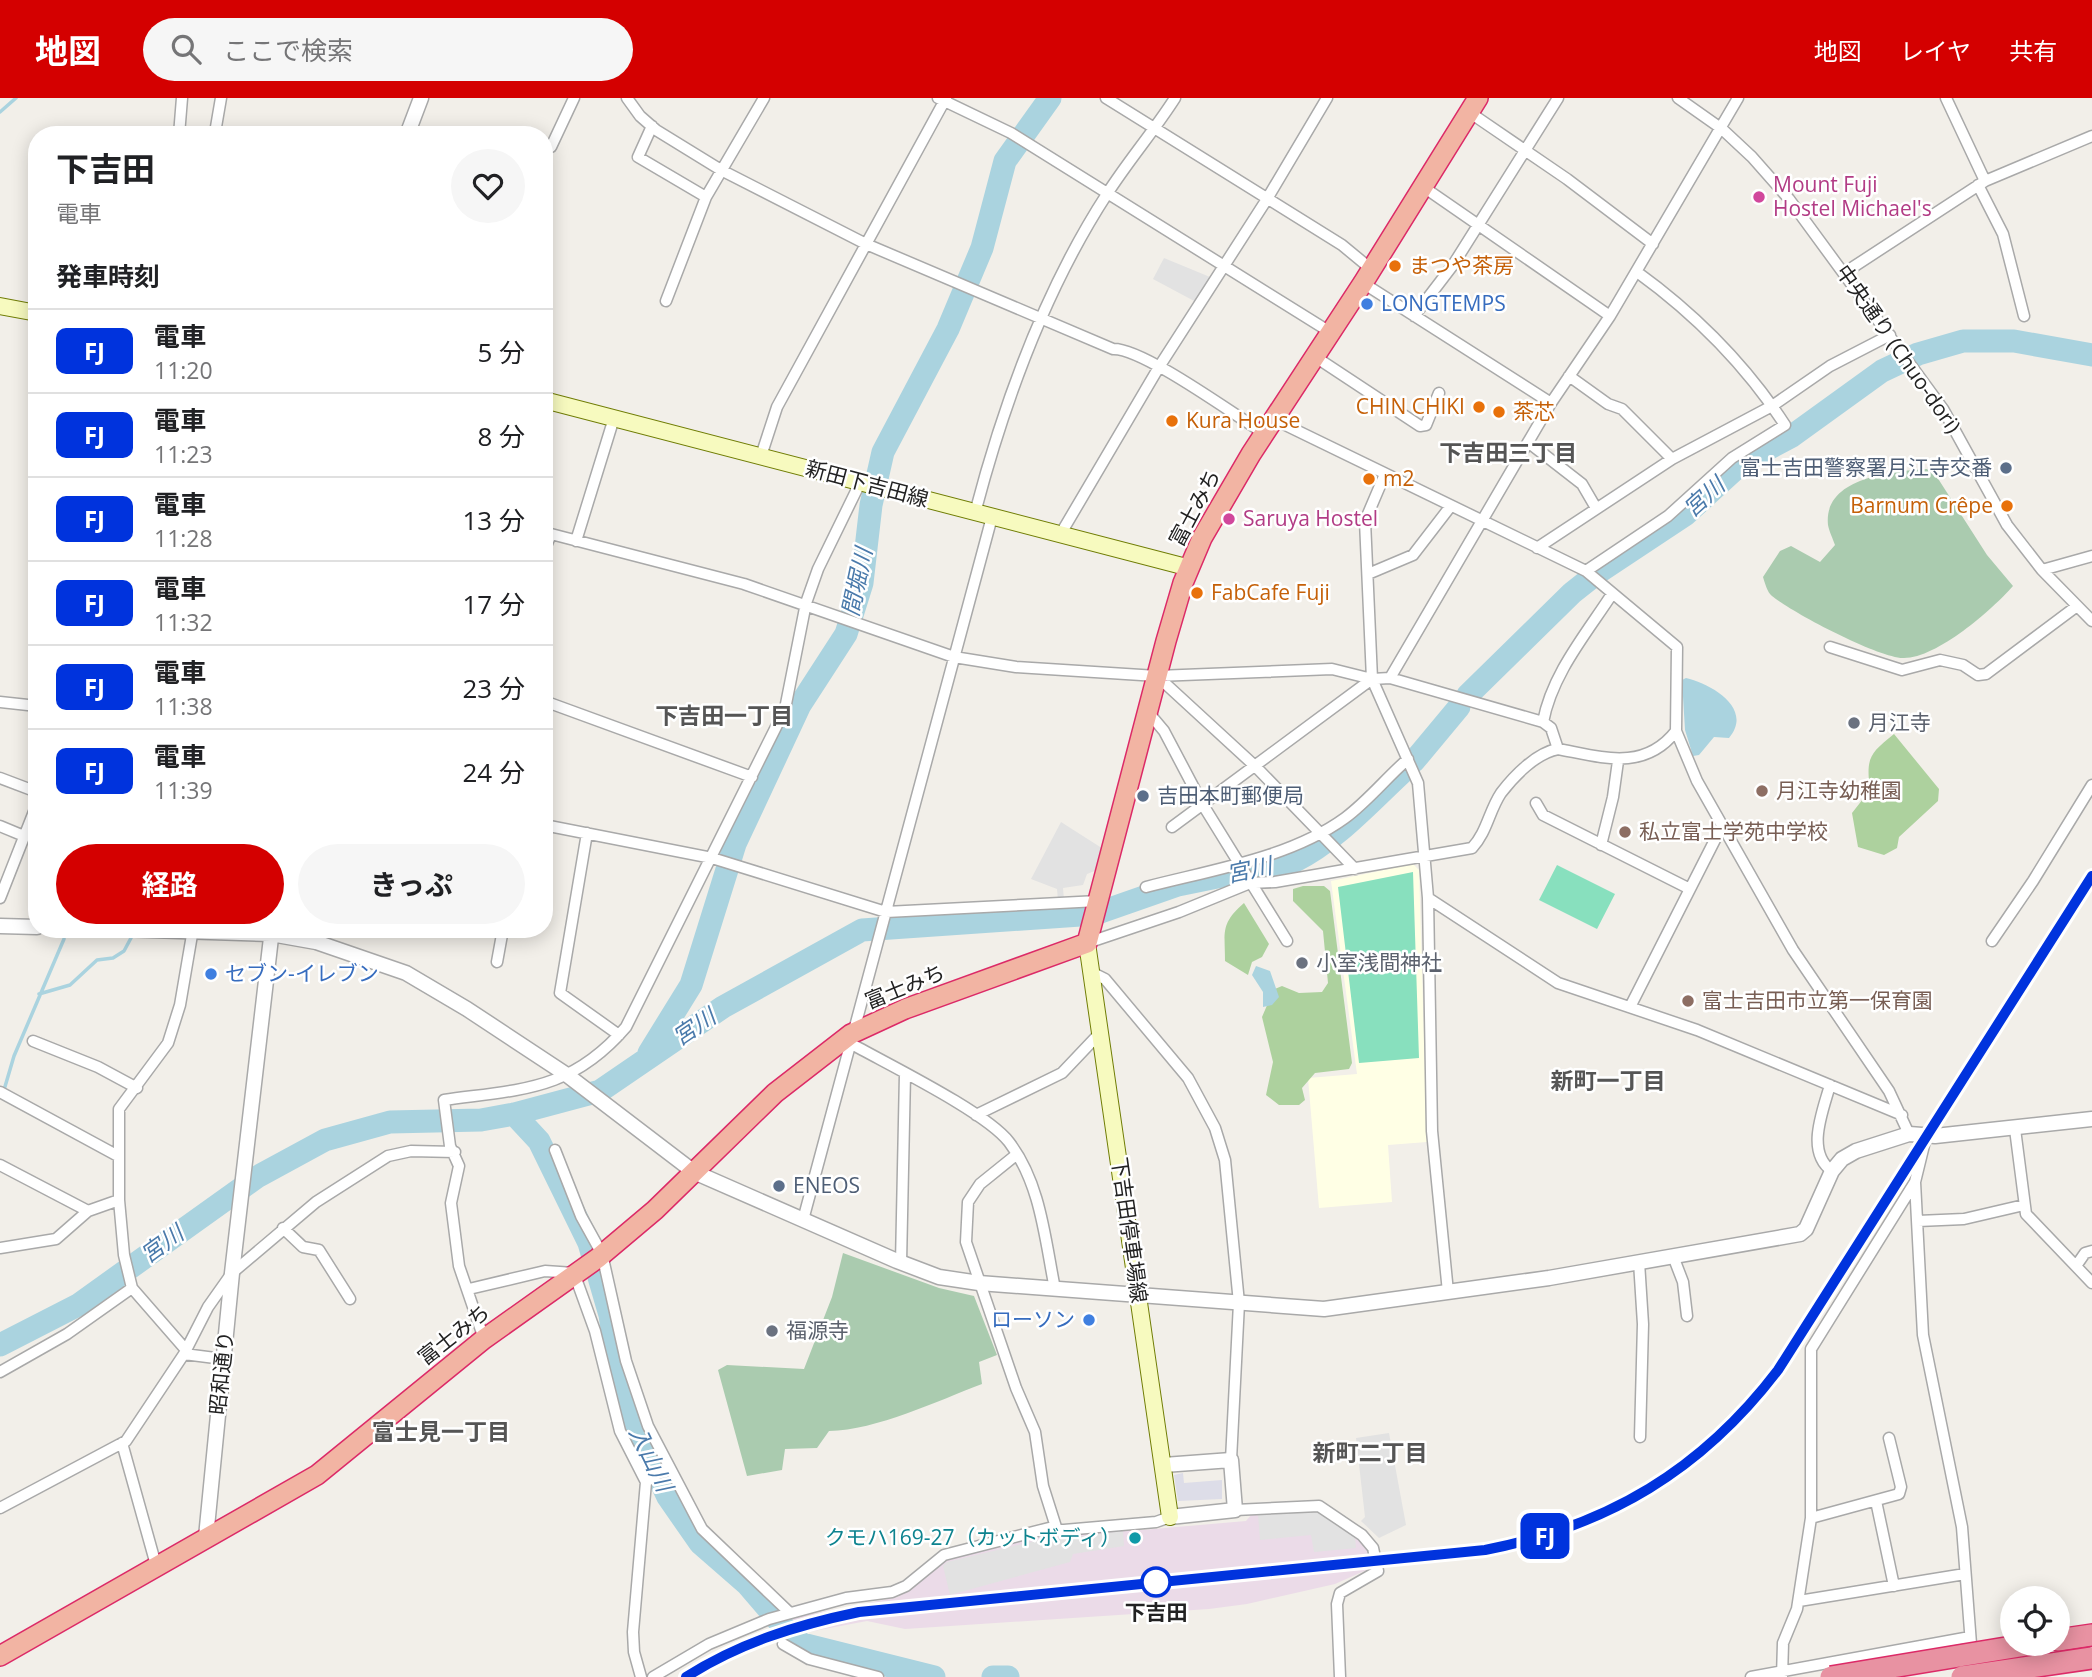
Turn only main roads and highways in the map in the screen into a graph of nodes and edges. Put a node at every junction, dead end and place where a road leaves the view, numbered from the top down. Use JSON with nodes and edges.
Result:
{"nodes":[{"id":1,"x":1474,"y":105,"type":"edge"},
{"id":2,"x":0,"y":306,"type":"edge"},
{"id":3,"x":28,"y":311,"type":"edge"},
{"id":4,"x":553,"y":402,"type":"edge"},
{"id":5,"x":1190,"y":568,"type":"junction"},
{"id":6,"x":1089,"y":937,"type":"junction"},
{"id":7,"x":1170,"y":1517,"type":"road end"},
{"id":8,"x":2092,"y":1635,"type":"edge"},
{"id":9,"x":2070,"y":1638,"type":"edge"},
{"id":10,"x":2000,"y":1649,"type":"edge"},
{"id":11,"x":0,"y":1656,"type":"edge"},
{"id":12,"x":2092,"y":1658,"type":"edge"},
{"id":13,"x":1831,"y":1677,"type":"edge"},
{"id":14,"x":1962,"y":1677,"type":"edge"}],
"edges":[{"from":1,"to":5,"type":"highway","name":"富士みち"},
{"from":2,"to":3,"type":"main road"},
{"from":4,"to":5,"type":"main road","name":"新田下吉田線"},
{"from":5,"to":6,"type":"highway","name":"富士みち"},
{"from":6,"to":7,"type":"main road","name":"下吉田停車場線"},
{"from":6,"to":11,"type":"highway","name":"富士みち"},
{"from":8,"to":9,"type":"highway"},
{"from":10,"to":13,"type":"highway","bridge":true},
{"from":12,"to":14,"type":"highway","bridge":true}]}
